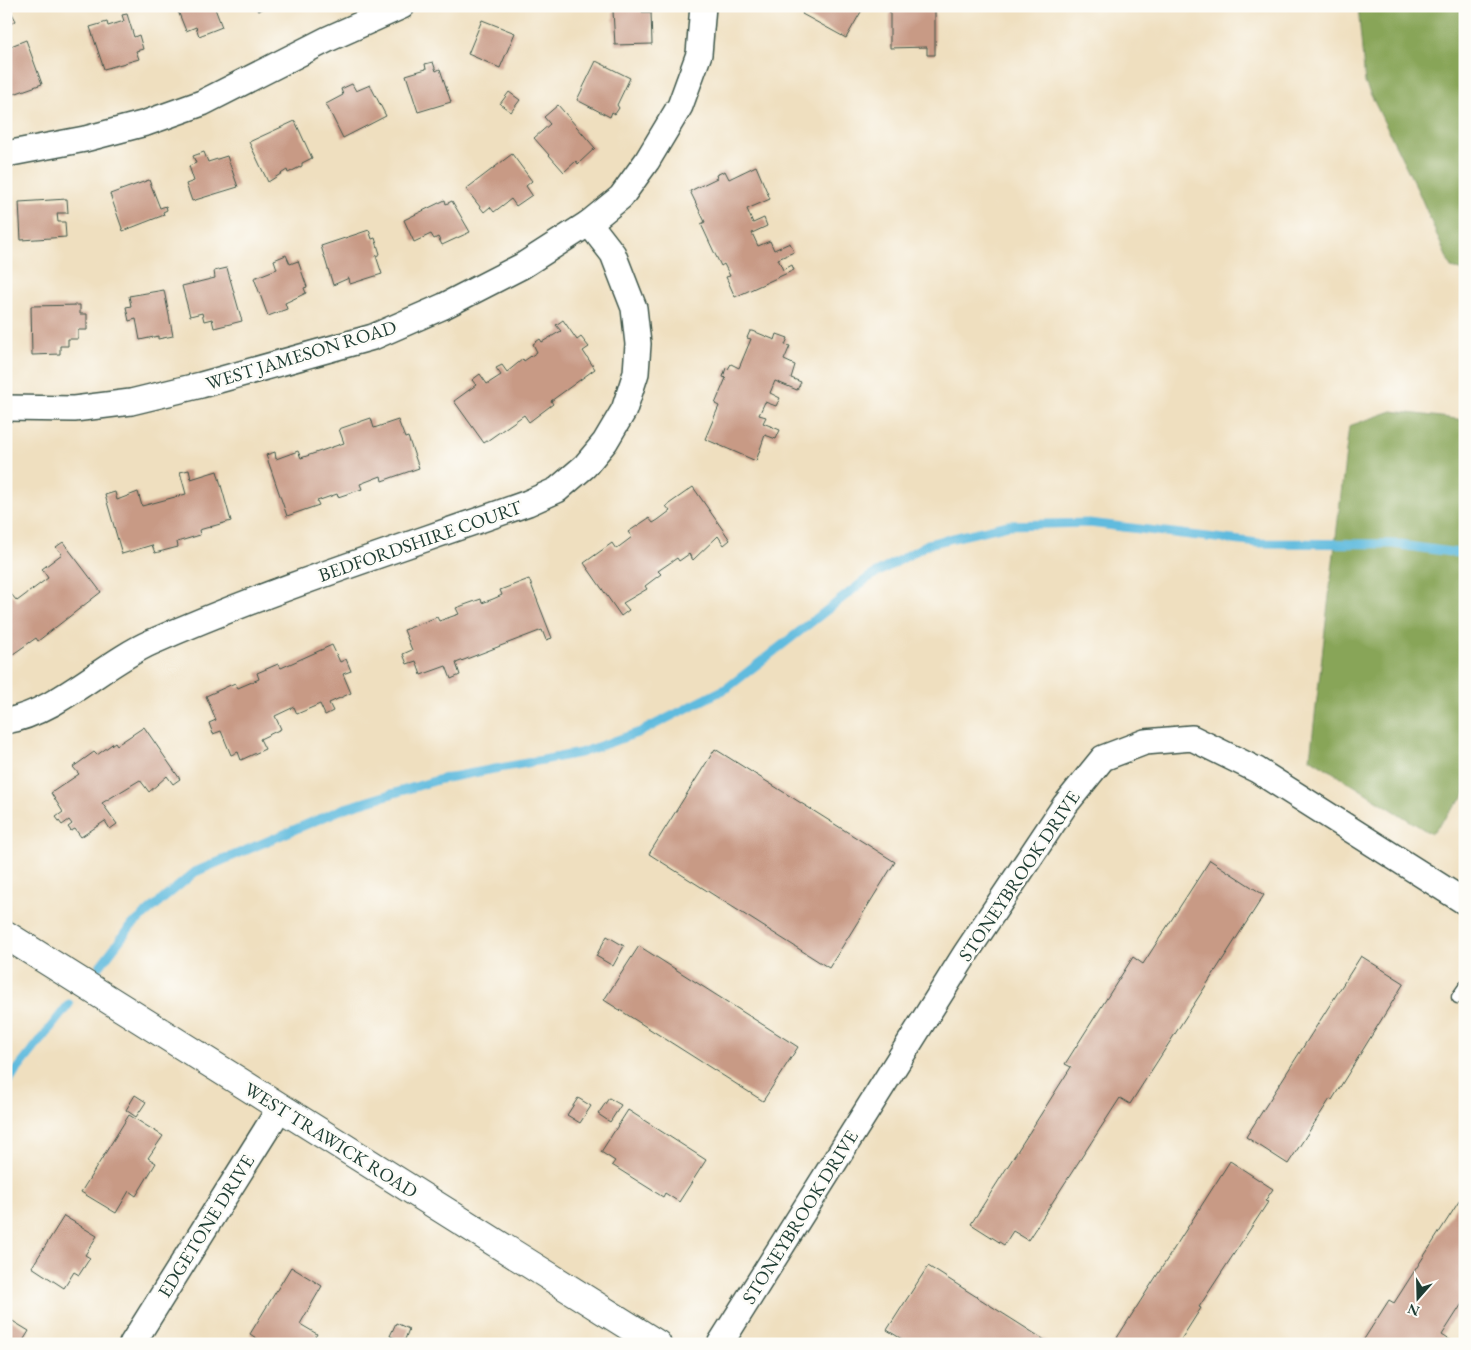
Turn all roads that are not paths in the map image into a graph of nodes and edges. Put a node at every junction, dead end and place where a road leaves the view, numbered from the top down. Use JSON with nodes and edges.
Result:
{"nodes":[{"id":1,"x":402,"y":6,"type":"edge"},
{"id":2,"x":703,"y":6,"type":"edge"},
{"id":3,"x":6,"y":154,"type":"edge"},
{"id":4,"x":589,"y":223,"type":"junction"},
{"id":5,"x":6,"y":408,"type":"edge"},
{"id":6,"x":6,"y":721,"type":"edge"},
{"id":7,"x":1465,"y":902,"type":"edge"},
{"id":8,"x":6,"y":935,"type":"edge"},
{"id":9,"x":280,"y":1108,"type":"junction"},
{"id":10,"x":132,"y":1344,"type":"edge"},
{"id":11,"x":657,"y":1344,"type":"edge"},
{"id":12,"x":720,"y":1344,"type":"edge"}],
"edges":[{"from":1,"to":3,"type":"street"},
{"from":2,"to":4,"type":"street","name":"WEST JAMESON ROAD"},
{"from":4,"to":5,"type":"street","name":"WEST JAMESON ROAD"},
{"from":4,"to":6,"type":"street","name":"BEDFORDSHIRE COURT"},
{"from":7,"to":12,"type":"street","name":"STONEYBROOK DRIVE"},
{"from":8,"to":9,"type":"street","name":"WEST TRAWICK ROAD"},
{"from":9,"to":10,"type":"street","name":"EDGETONE DRIVE"},
{"from":9,"to":11,"type":"street","name":"WEST TRAWICK ROAD"}]}
